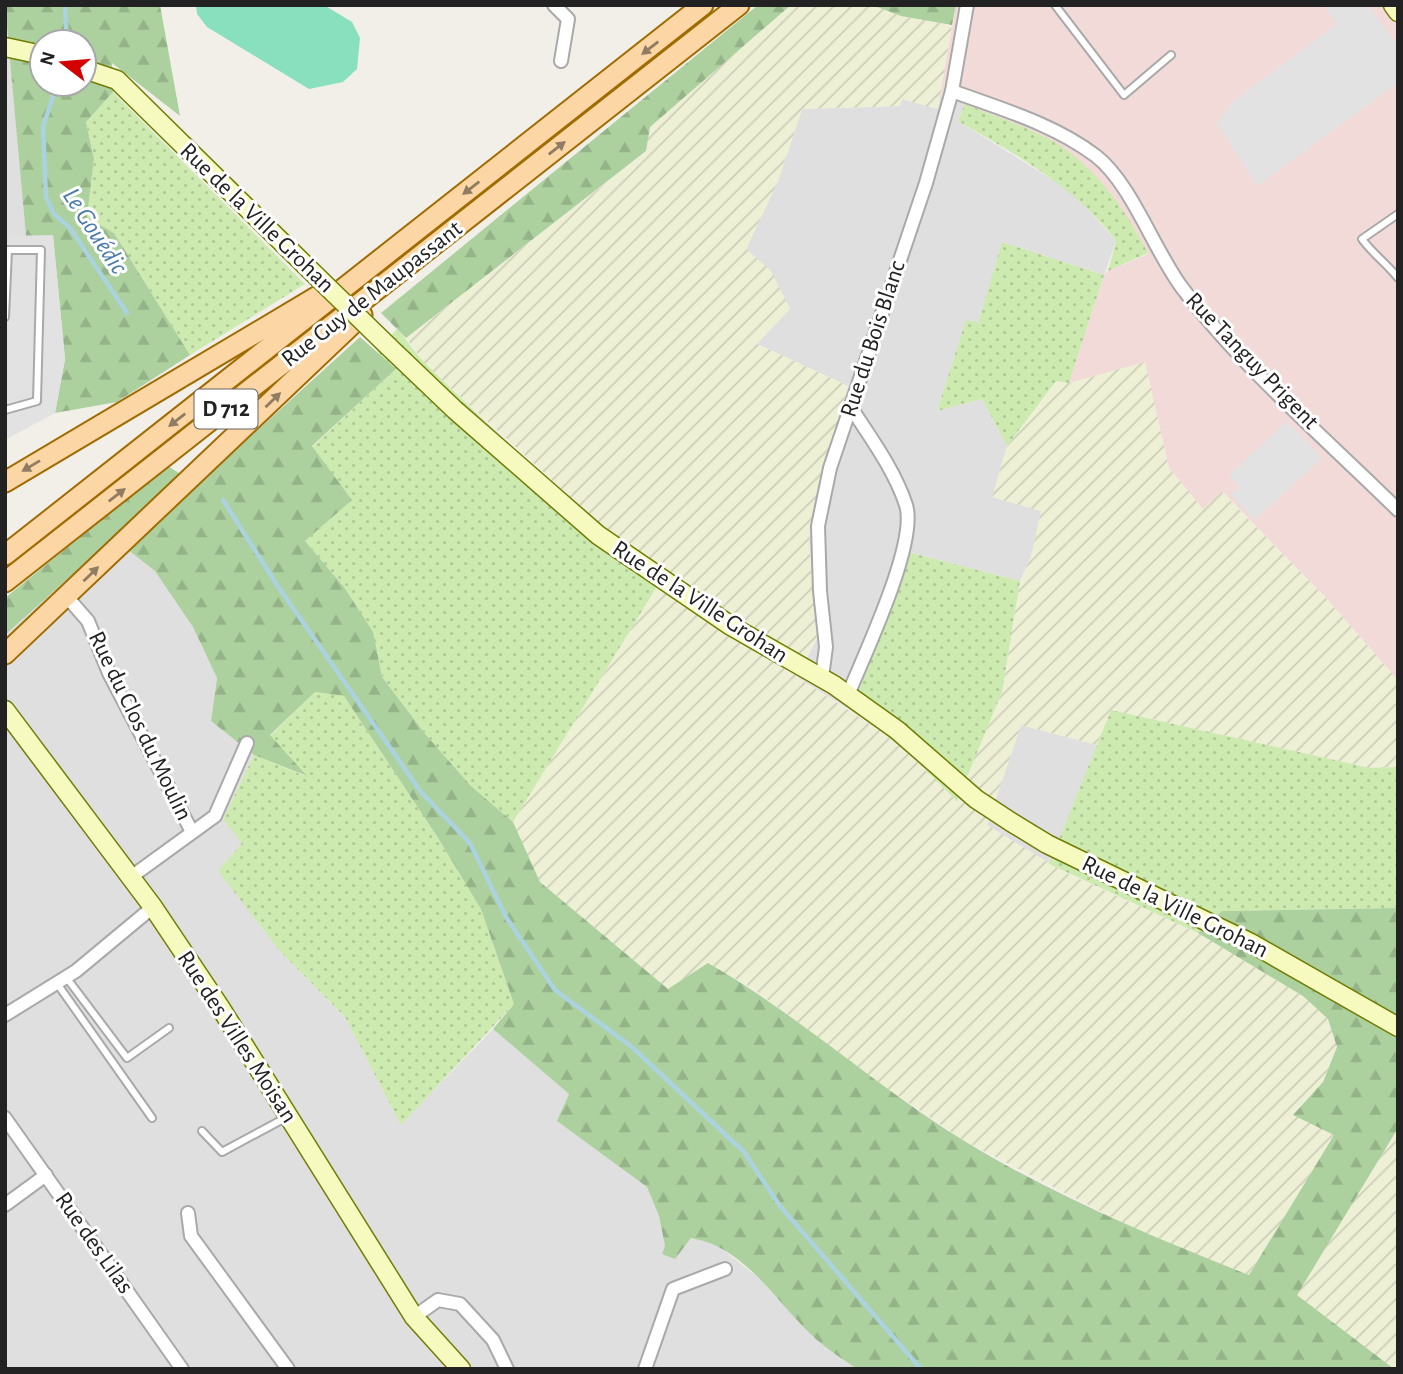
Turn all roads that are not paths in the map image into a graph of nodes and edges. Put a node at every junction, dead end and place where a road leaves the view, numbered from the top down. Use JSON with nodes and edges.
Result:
{"nodes":[{"id":1,"x":554,"y":5,"type":"edge"},
{"id":2,"x":703,"y":5,"type":"edge"},
{"id":3,"x":739,"y":5,"type":"edge"},
{"id":4,"x":967,"y":5,"type":"edge"},
{"id":5,"x":1055,"y":5,"type":"edge"},
{"id":6,"x":1393,"y":5,"type":"edge"},
{"id":7,"x":1398,"y":12,"type":"edge"},
{"id":8,"x":5,"y":47,"type":"edge"},
{"id":9,"x":28,"y":52,"type":"edge"},
{"id":10,"x":1171,"y":55,"type":"dead end"},
{"id":11,"x":561,"y":61,"type":"dead end"},
{"id":12,"x":98,"y":74,"type":"edge"},
{"id":13,"x":952,"y":91,"type":"junction"},
{"id":14,"x":1398,"y":214,"type":"edge"},
{"id":15,"x":446,"y":235,"type":"junction"},
{"id":16,"x":384,"y":257,"type":"junction"},
{"id":17,"x":1398,"y":278,"type":"edge"},
{"id":18,"x":5,"y":317,"type":"edge"},
{"id":19,"x":850,"y":406,"type":"junction"},
{"id":20,"x":5,"y":411,"type":"edge"},
{"id":21,"x":5,"y":482,"type":"edge"},
{"id":22,"x":1398,"y":510,"type":"edge"},
{"id":23,"x":5,"y":555,"type":"edge"},
{"id":24,"x":5,"y":582,"type":"edge"},
{"id":25,"x":67,"y":597,"type":"junction"},
{"id":26,"x":5,"y":654,"type":"edge"},
{"id":27,"x":822,"y":677,"type":"junction"},
{"id":28,"x":848,"y":695,"type":"junction"},
{"id":29,"x":5,"y":710,"type":"edge"},
{"id":30,"x":247,"y":743,"type":"dead end"},
{"id":31,"x":191,"y":830,"type":"junction"},
{"id":32,"x":131,"y":877,"type":"junction"},
{"id":33,"x":153,"y":907,"type":"junction"},
{"id":34,"x":61,"y":979,"type":"junction"},
{"id":35,"x":5,"y":1015,"type":"edge"},
{"id":36,"x":1398,"y":1027,"type":"edge"},
{"id":37,"x":169,"y":1028,"type":"dead end"},
{"id":38,"x":288,"y":1116,"type":"junction"},
{"id":39,"x":5,"y":1118,"type":"edge"},
{"id":40,"x":152,"y":1118,"type":"dead end"},
{"id":41,"x":202,"y":1131,"type":"dead end"},
{"id":42,"x":46,"y":1175,"type":"junction"},
{"id":43,"x":5,"y":1205,"type":"edge"},
{"id":44,"x":188,"y":1213,"type":"dead end"},
{"id":45,"x":725,"y":1269,"type":"dead end"},
{"id":46,"x":414,"y":1317,"type":"junction"},
{"id":47,"x":183,"y":1369,"type":"edge"},
{"id":48,"x":288,"y":1369,"type":"edge"},
{"id":49,"x":461,"y":1369,"type":"edge"},
{"id":50,"x":507,"y":1369,"type":"edge"},
{"id":51,"x":645,"y":1369,"type":"edge"}],
"edges":[{"from":1,"to":11,"type":"street"},
{"from":2,"to":16,"type":"main road","name":"Rue Guy de Maupassant","number":"D 712","one_way":true},
{"from":15,"to":3,"type":"main road","name":"Rue Guy de Maupassant","number":"D 712","one_way":true},
{"from":4,"to":13,"type":"street","name":"Rue du Bois Blanc"},
{"from":5,"to":10,"type":"lane"},
{"from":6,"to":7,"type":"street"},
{"from":8,"to":9,"type":"street"},
{"from":12,"to":27,"type":"street","name":"Rue de la Ville Grohan","bridge":true},
{"from":13,"to":19,"type":"street","name":"Rue du Bois Blanc"},
{"from":13,"to":22,"type":"street","name":"Rue Tanguy Prigent"},
{"from":14,"to":17,"type":"lane"},
{"from":24,"to":15,"type":"main road","name":"Rue Guy de Maupassant","number":"D 712","one_way":true},
{"from":25,"to":15,"type":"main road","one_way":true},
{"from":16,"to":21,"type":"main road","one_way":true},
{"from":16,"to":23,"type":"main road","name":"Rue Guy de Maupassant","number":"D 712","one_way":true},
{"from":18,"to":20,"type":"lane"},
{"from":19,"to":27,"type":"street","name":"Rue du Bois Blanc"},
{"from":19,"to":28,"type":"street"},
{"from":25,"to":26,"type":"main road"},
{"from":25,"to":31,"type":"street","name":"Rue du Clos du Moulin"},
{"from":27,"to":28,"type":"street","name":"Rue de la Ville Grohan"},
{"from":28,"to":36,"type":"street","name":"Rue de la Ville Grohan"},
{"from":29,"to":32,"type":"street","name":"Rue des Villes Moisan"},
{"from":30,"to":31,"type":"street"},
{"from":31,"to":32,"type":"street","name":"Rue du Clos du Moulin"},
{"from":32,"to":33,"type":"street","name":"Rue des Villes Moisan"},
{"from":33,"to":34,"type":"street"},
{"from":33,"to":38,"type":"street","name":"Rue des Villes Moisan"},
{"from":34,"to":35,"type":"street"},
{"from":34,"to":37,"type":"lane"},
{"from":34,"to":40,"type":"lane"},
{"from":38,"to":41,"type":"lane"},
{"from":38,"to":46,"type":"street","name":"Rue des Villes Moisan"},
{"from":39,"to":42,"type":"street","name":"Rue des Lilas"},
{"from":42,"to":43,"type":"street"},
{"from":42,"to":47,"type":"street","name":"Rue des Lilas"},
{"from":44,"to":48,"type":"street"},
{"from":45,"to":51,"type":"street"},
{"from":46,"to":49,"type":"street","name":"Rue des Villes Moisan"},
{"from":46,"to":50,"type":"street"}]}
